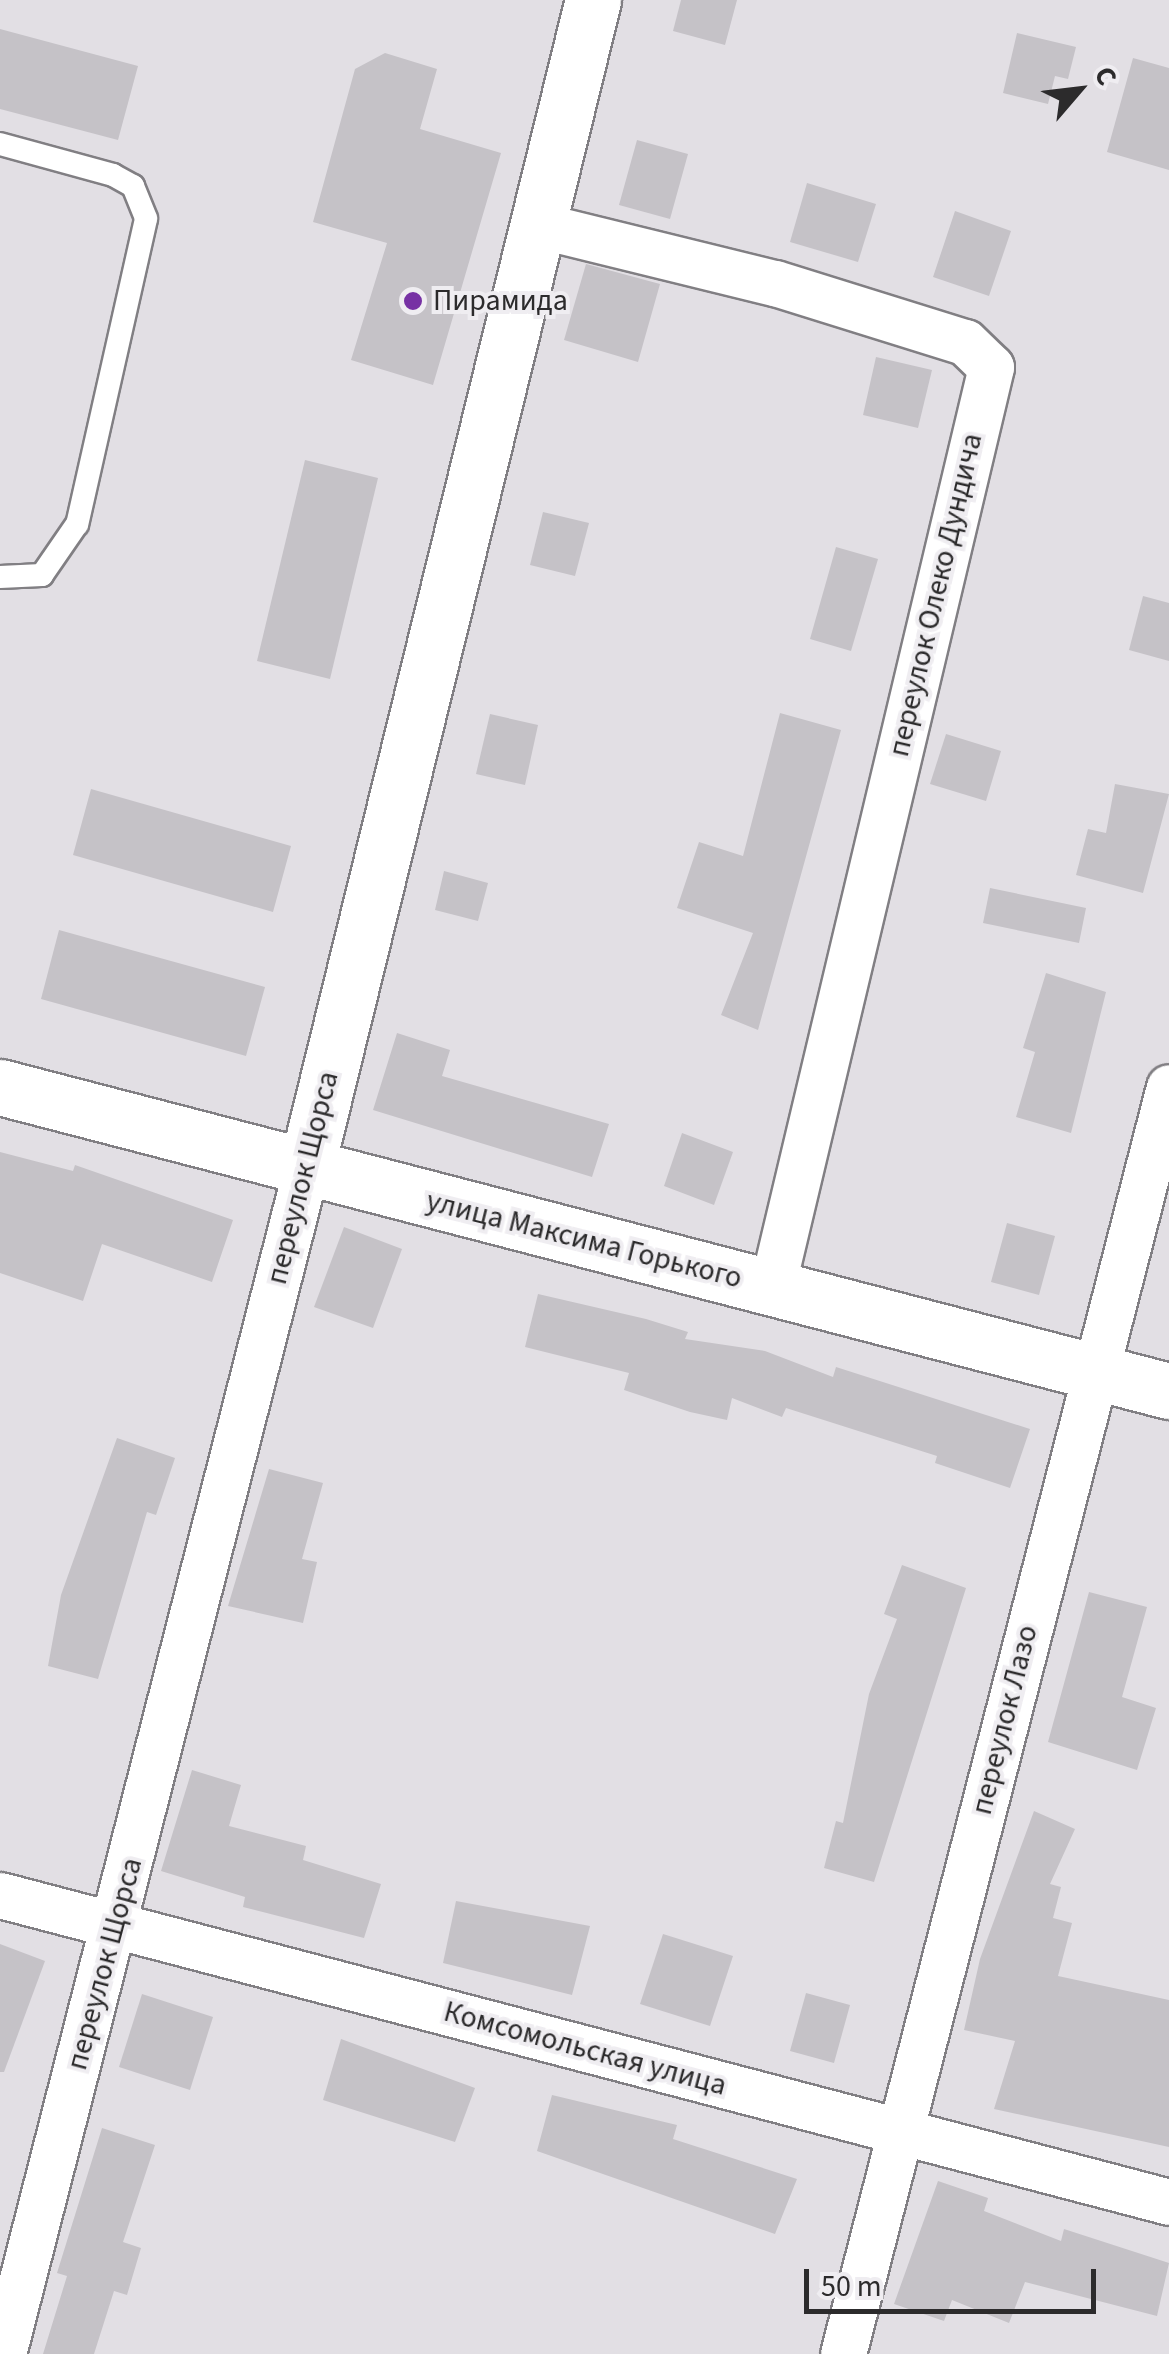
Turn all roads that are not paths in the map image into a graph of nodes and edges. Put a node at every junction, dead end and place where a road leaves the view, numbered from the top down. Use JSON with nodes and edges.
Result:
{"nodes":[{"id":1,"x":593,"y":0,"type":"edge"},
{"id":2,"x":0,"y":144,"type":"edge"},
{"id":3,"x":538,"y":225,"type":"junction"},
{"id":4,"x":0,"y":577,"type":"edge"},
{"id":5,"x":0,"y":1086,"type":"edge"},
{"id":6,"x":1169,"y":1088,"type":"edge"},
{"id":7,"x":306,"y":1169,"type":"junction"},
{"id":8,"x":772,"y":1288,"type":"junction"},
{"id":9,"x":1093,"y":1372,"type":"junction"},
{"id":10,"x":1169,"y":1392,"type":"edge"},
{"id":11,"x":0,"y":1895,"type":"edge"},
{"id":12,"x":116,"y":1926,"type":"junction"},
{"id":13,"x":900,"y":2132,"type":"junction"},
{"id":14,"x":1169,"y":2202,"type":"edge"},
{"id":15,"x":7,"y":2307,"type":"edge"},
{"id":16,"x":3,"y":2354,"type":"edge"},
{"id":17,"x":843,"y":2354,"type":"edge"}],
"edges":[{"from":1,"to":3,"type":"main road","name":"переулок Щорса"},
{"from":2,"to":4,"type":"lane"},
{"from":3,"to":7,"type":"main road","name":"переулок Щорса"},
{"from":3,"to":8,"type":"street","name":"переулок Олеко Дундича"},
{"from":5,"to":7,"type":"main road","name":"улица Максима Горького"},
{"from":6,"to":9,"type":"street","name":"переулок Лазо"},
{"from":7,"to":8,"type":"main road","name":"улица Максима Горького"},
{"from":7,"to":12,"type":"street","name":"переулок Щорса"},
{"from":8,"to":9,"type":"main road","name":"улица Максима Горького"},
{"from":9,"to":10,"type":"main road","name":"улица Максима Горького"},
{"from":9,"to":13,"type":"street","name":"переулок Лазо"},
{"from":11,"to":12,"type":"street","name":"Комсомольская улица"},
{"from":12,"to":13,"type":"street","name":"Комсомольская улица"},
{"from":12,"to":15,"type":"street","name":"переулок Щорса"},
{"from":13,"to":14,"type":"street","name":"Комсомольская улица"},
{"from":13,"to":17,"type":"street","name":"переулок Лазо"},
{"from":15,"to":16,"type":"street","name":"переулок Щорса"}]}
